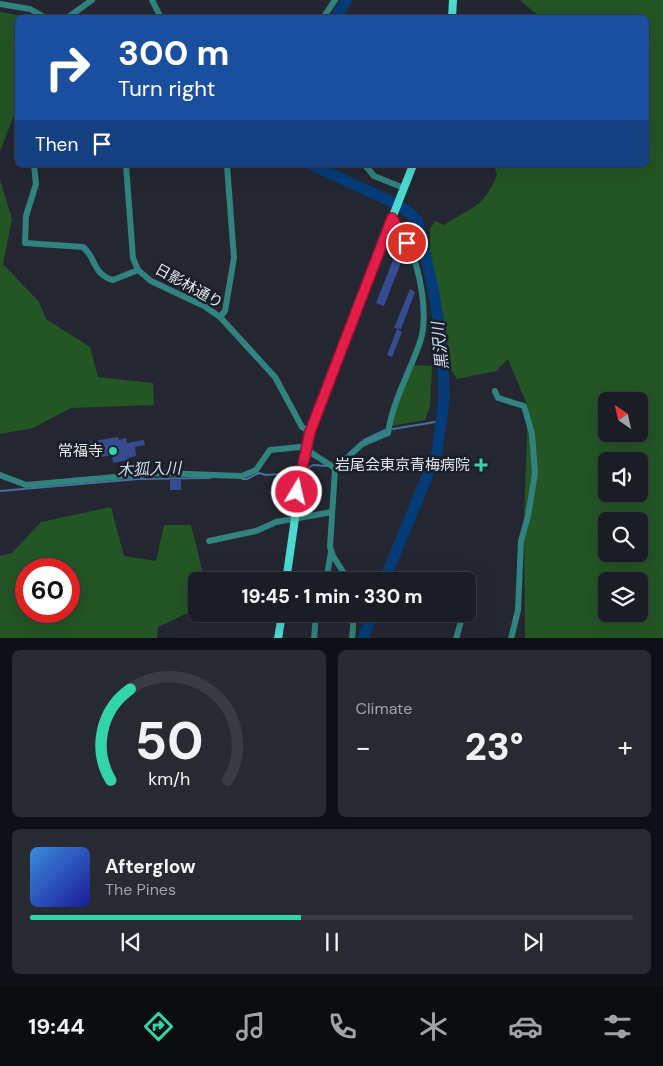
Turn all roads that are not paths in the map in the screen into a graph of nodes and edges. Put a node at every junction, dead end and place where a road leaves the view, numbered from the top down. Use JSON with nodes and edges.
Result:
{"nodes":[{"id":1,"x":92,"y":0,"type":"edge"},
{"id":2,"x":152,"y":0,"type":"edge"},
{"id":3,"x":335,"y":0,"type":"edge"},
{"id":4,"x":453,"y":0,"type":"edge"},
{"id":5,"x":0,"y":4,"type":"edge"},
{"id":6,"x":36,"y":14,"type":"edge"},
{"id":7,"x":71,"y":15,"type":"edge"},
{"id":8,"x":160,"y":15,"type":"edge"},
{"id":9,"x":325,"y":15,"type":"edge"},
{"id":10,"x":452,"y":15,"type":"edge"},
{"id":11,"x":34,"y":167,"type":"edge"},
{"id":12,"x":126,"y":167,"type":"edge"},
{"id":13,"x":227,"y":167,"type":"edge"},
{"id":14,"x":367,"y":167,"type":"edge"},
{"id":15,"x":412,"y":167,"type":"edge"},
{"id":16,"x":402,"y":192,"type":"junction"},
{"id":17,"x":393,"y":217,"type":"junction"},
{"id":18,"x":138,"y":270,"type":"junction"},
{"id":19,"x":220,"y":317,"type":"junction"},
{"id":20,"x":495,"y":391,"type":"dead end"},
{"id":21,"x":310,"y":432,"type":"junction"},
{"id":22,"x":305,"y":449,"type":"junction"},
{"id":23,"x":335,"y":469,"type":"junction"},
{"id":24,"x":0,"y":475,"type":"edge"},
{"id":25,"x":332,"y":512,"type":"junction"},
{"id":26,"x":294,"y":519,"type":"junction"},
{"id":27,"x":209,"y":541,"type":"dead end"},
{"id":28,"x":331,"y":550,"type":"junction"},
{"id":29,"x":287,"y":572,"type":"edge"},
{"id":30,"x":327,"y":572,"type":"edge"},
{"id":31,"x":344,"y":572,"type":"edge"},
{"id":32,"x":281,"y":622,"type":"edge"},
{"id":33,"x":315,"y":622,"type":"edge"},
{"id":34,"x":353,"y":622,"type":"edge"},
{"id":35,"x":461,"y":622,"type":"edge"},
{"id":36,"x":278,"y":638,"type":"edge"},
{"id":37,"x":314,"y":638,"type":"edge"},
{"id":38,"x":352,"y":638,"type":"edge"},
{"id":39,"x":456,"y":638,"type":"edge"},
{"id":40,"x":511,"y":638,"type":"edge"}],
"edges":[{"from":1,"to":7,"type":"street"},
{"from":2,"to":8,"type":"street"},
{"from":3,"to":9,"type":"street"},
{"from":4,"to":10,"type":"main road"},
{"from":5,"to":6,"type":"street"},
{"from":11,"to":18,"type":"street"},
{"from":12,"to":18,"type":"street","name":"日影林通り"},
{"from":13,"to":19,"type":"street"},
{"from":14,"to":16,"type":"street"},
{"from":15,"to":16,"type":"main road"},
{"from":16,"to":17,"type":"main road"},
{"from":17,"to":21,"type":"main road"},
{"from":17,"to":23,"type":"street"},
{"from":18,"to":19,"type":"street","name":"日影林通り"},
{"from":19,"to":21,"type":"street","name":"日影林通り"},
{"from":20,"to":40,"type":"street"},
{"from":21,"to":22,"type":"main road"},
{"from":22,"to":23,"type":"street"},
{"from":22,"to":24,"type":"street"},
{"from":22,"to":26,"type":"main road"},
{"from":23,"to":25,"type":"street"},
{"from":25,"to":26,"type":"street"},
{"from":25,"to":28,"type":"street"},
{"from":26,"to":27,"type":"street"},
{"from":26,"to":29,"type":"main road"},
{"from":28,"to":30,"type":"street"},
{"from":28,"to":31,"type":"street"},
{"from":32,"to":36,"type":"main road"},
{"from":33,"to":37,"type":"street"},
{"from":34,"to":38,"type":"street"},
{"from":35,"to":39,"type":"street"}]}
